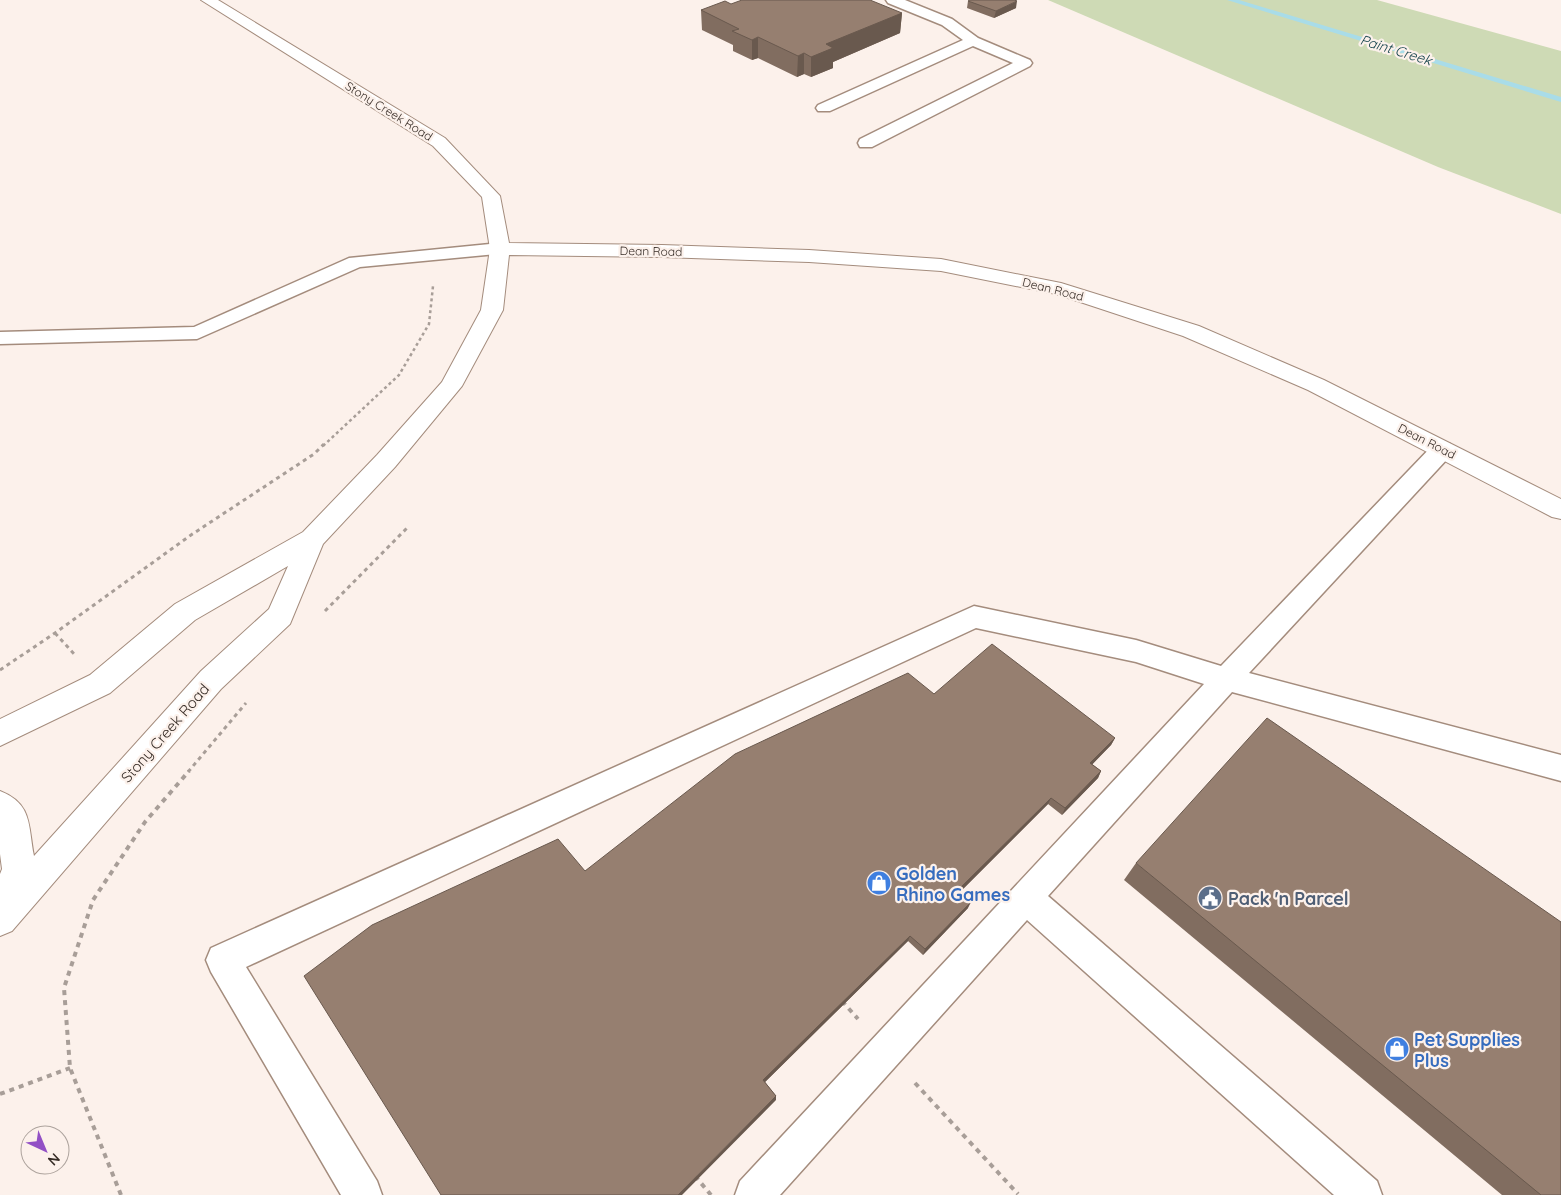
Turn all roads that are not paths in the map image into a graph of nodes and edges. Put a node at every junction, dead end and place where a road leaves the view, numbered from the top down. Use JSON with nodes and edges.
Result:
{"nodes":[{"id":1,"x":208,"y":0,"type":"edge"},
{"id":2,"x":893,"y":0,"type":"edge"},
{"id":3,"x":973,"y":41,"type":"junction"},
{"id":4,"x":824,"y":108,"type":"dead end"},
{"id":5,"x":866,"y":143,"type":"dead end"},
{"id":6,"x":500,"y":249,"type":"junction"},
{"id":7,"x":0,"y":338,"type":"edge"},
{"id":8,"x":1442,"y":450,"type":"junction"},
{"id":9,"x":1561,"y":510,"type":"edge"},
{"id":10,"x":312,"y":538,"type":"junction"},
{"id":11,"x":1226,"y":679,"type":"junction"},
{"id":12,"x":0,"y":733,"type":"edge"},
{"id":13,"x":1561,"y":768,"type":"edge"},
{"id":14,"x":0,"y":806,"type":"edge"},
{"id":15,"x":1026,"y":898,"type":"junction"},
{"id":16,"x":0,"y":914,"type":"edge"},
{"id":17,"x":0,"y":919,"type":"edge"},
{"id":18,"x":363,"y":1195,"type":"edge"},
{"id":19,"x":754,"y":1195,"type":"edge"},
{"id":20,"x":1363,"y":1195,"type":"edge"}],
"edges":[{"from":1,"to":6,"type":"main road","name":"Stony Creek Road"},
{"from":2,"to":3,"type":"lane"},
{"from":3,"to":4,"type":"lane"},
{"from":3,"to":5,"type":"lane"},
{"from":6,"to":7,"type":"lane"},
{"from":6,"to":8,"type":"main road","name":"Dean Road"},
{"from":6,"to":10,"type":"main road","name":"Stony Creek Road"},
{"from":8,"to":9,"type":"main road","name":"Dean Road"},
{"from":8,"to":11,"type":"lane"},
{"from":10,"to":12,"type":"main road","name":"Stony Creek Road"},
{"from":10,"to":17,"type":"main road","name":"Stony Creek Road"},
{"from":11,"to":13,"type":"lane"},
{"from":11,"to":15,"type":"lane"},
{"from":11,"to":18,"type":"lane"},
{"from":14,"to":16,"type":"main road"},
{"from":15,"to":19,"type":"lane"},
{"from":15,"to":20,"type":"lane"}]}
